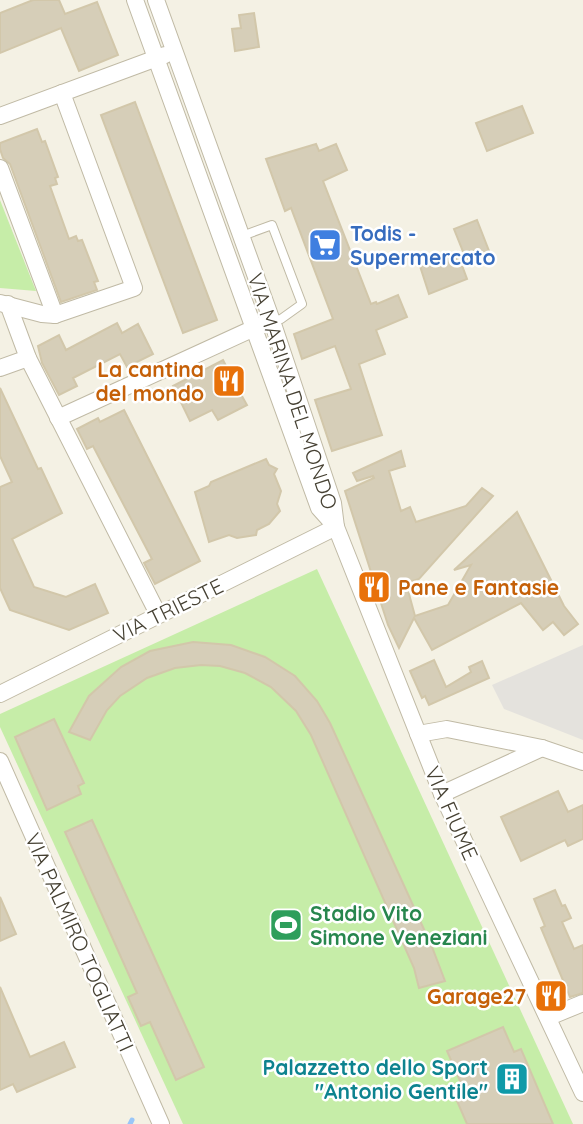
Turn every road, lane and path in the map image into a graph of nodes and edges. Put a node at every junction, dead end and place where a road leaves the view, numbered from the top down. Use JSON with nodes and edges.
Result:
{"nodes":[{"id":1,"x":135,"y":0,"type":"edge"},
{"id":2,"x":156,"y":0,"type":"edge"},
{"id":3,"x":175,"y":52,"type":"junction"},
{"id":4,"x":157,"y":58,"type":"junction"},
{"id":5,"x":62,"y":93,"type":"junction"},
{"id":6,"x":0,"y":116,"type":"edge"},
{"id":7,"x":0,"y":168,"type":"edge"},
{"id":8,"x":242,"y":236,"type":"junction"},
{"id":9,"x":4,"y":304,"type":"edge"},
{"id":10,"x":55,"y":314,"type":"junction"},
{"id":11,"x":272,"y":321,"type":"junction"},
{"id":12,"x":255,"y":328,"type":"junction"},
{"id":13,"x":28,"y":358,"type":"junction"},
{"id":14,"x":0,"y":368,"type":"edge"},
{"id":15,"x":58,"y":418,"type":"junction"},
{"id":16,"x":336,"y":527,"type":"junction"},
{"id":17,"x":158,"y":614,"type":"junction"},
{"id":18,"x":0,"y":694,"type":"edge"},
{"id":19,"x":418,"y":734,"type":"junction"},
{"id":20,"x":542,"y":748,"type":"junction"},
{"id":21,"x":0,"y":761,"type":"edge"},
{"id":22,"x":583,"y":761,"type":"edge"},
{"id":23,"x":442,"y":794,"type":"junction"},
{"id":24,"x":583,"y":1003,"type":"edge"},
{"id":25,"x":549,"y":1017,"type":"junction"},
{"id":26,"x":583,"y":1093,"type":"edge"},
{"id":27,"x":161,"y":1124,"type":"edge"}],
"edges":[{"from":1,"to":4,"type":"street","name":"VIA MARINA DEL MONDO"},
{"from":2,"to":3,"type":"street","name":"VIA MARINA DEL MONDO"},
{"from":3,"to":4,"type":"street"},
{"from":3,"to":8,"type":"street","name":"VIA MARINA DEL MONDO"},
{"from":4,"to":5,"type":"street"},
{"from":4,"to":12,"type":"street","name":"VIA MARINA DEL MONDO"},
{"from":5,"to":6,"type":"street"},
{"from":5,"to":10,"type":"street"},
{"from":7,"to":10,"type":"street"},
{"from":8,"to":11,"type":"street","name":"VIA MARINA DEL MONDO"},
{"from":8,"to":11,"type":"lane"},
{"from":9,"to":10,"type":"street"},
{"from":9,"to":13,"type":"street"},
{"from":11,"to":12,"type":"street"},
{"from":11,"to":16,"type":"street","name":"VIA MARINA DEL MONDO"},
{"from":12,"to":15,"type":"street"},
{"from":12,"to":16,"type":"street","name":"VIA MARINA DEL MONDO"},
{"from":13,"to":14,"type":"street"},
{"from":13,"to":15,"type":"street"},
{"from":15,"to":17,"type":"street"},
{"from":16,"to":17,"type":"street","name":"VIA TRIESTE"},
{"from":16,"to":19,"type":"street","name":"VIA FIUME"},
{"from":17,"to":18,"type":"street","name":"VIA TRIESTE"},
{"from":19,"to":20,"type":"street"},
{"from":19,"to":23,"type":"street","name":"VIA FIUME"},
{"from":20,"to":22,"type":"street"},
{"from":20,"to":23,"type":"street"},
{"from":21,"to":27,"type":"street","name":"VIA PALMIRO TOGLIATTI"},
{"from":23,"to":25,"type":"street","name":"VIA FIUME"},
{"from":24,"to":25,"type":"street"},
{"from":25,"to":26,"type":"street","name":"VIA FIUME"}]}
